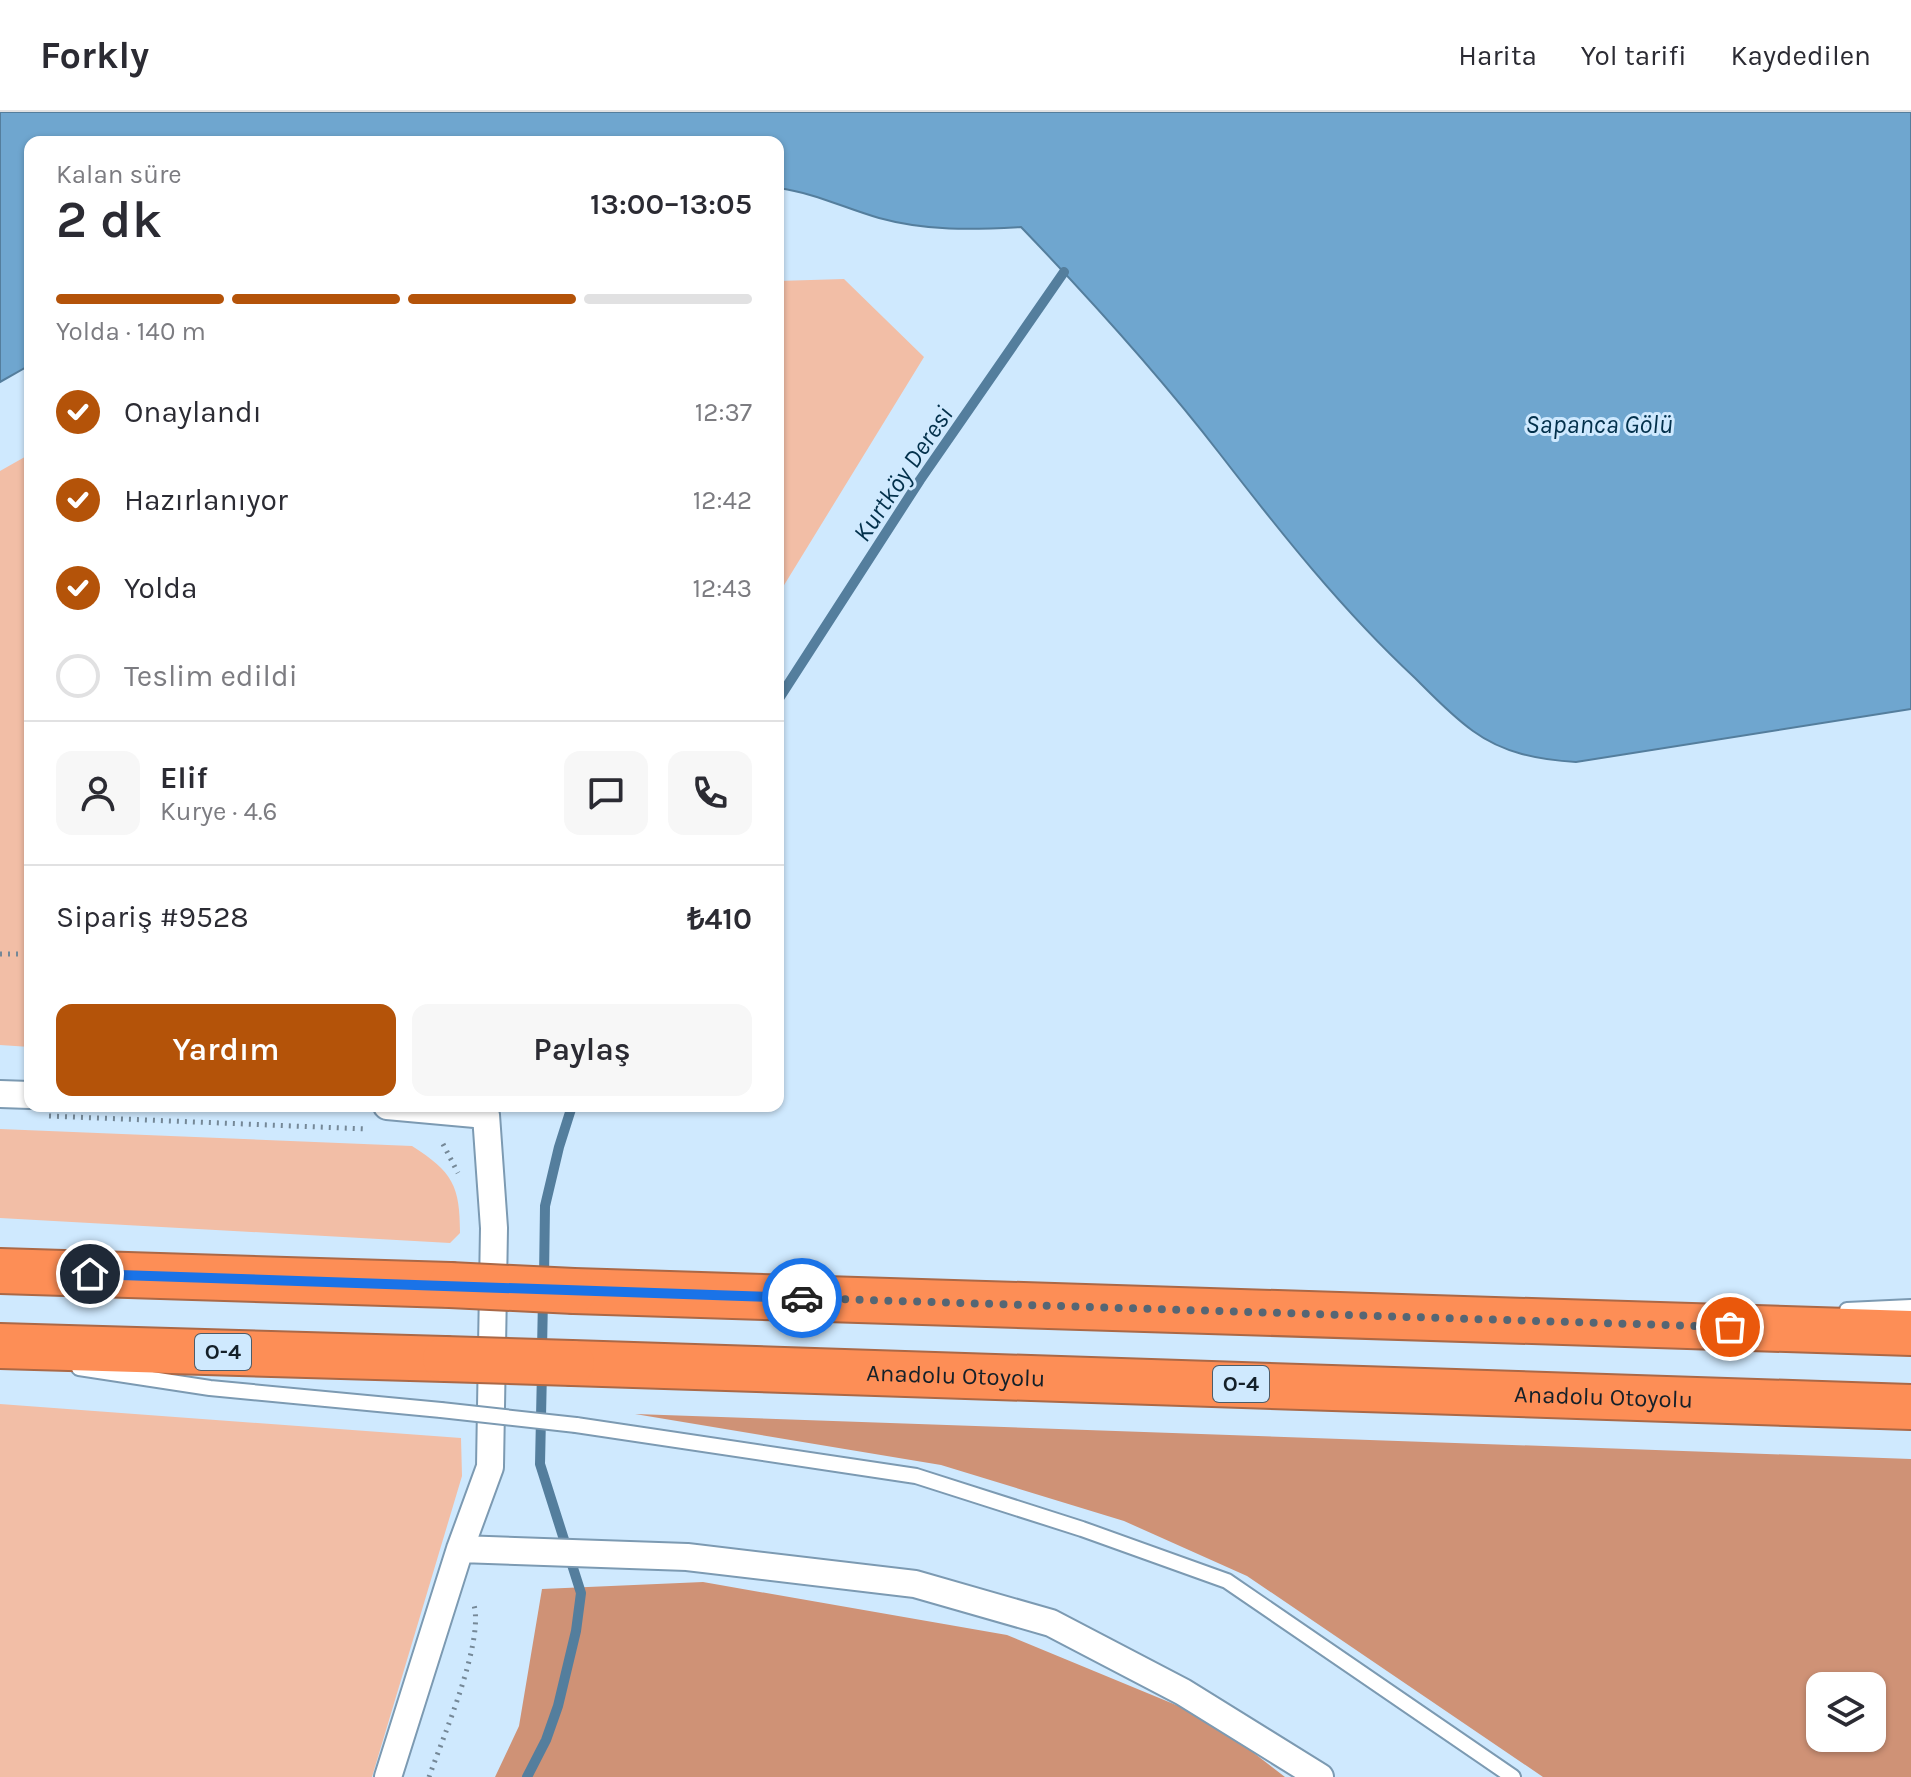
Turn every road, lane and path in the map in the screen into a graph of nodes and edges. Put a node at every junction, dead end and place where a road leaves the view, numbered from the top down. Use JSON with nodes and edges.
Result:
{"nodes":[{"id":1,"x":0,"y":954,"type":"edge"},
{"id":2,"x":24,"y":954,"type":"edge"},
{"id":3,"x":0,"y":1094,"type":"edge"},
{"id":4,"x":24,"y":1095,"type":"edge"},
{"id":5,"x":459,"y":1112,"type":"edge"},
{"id":6,"x":484,"y":1112,"type":"edge"},
{"id":7,"x":48,"y":1116,"type":"dead end"},
{"id":8,"x":385,"y":1118,"type":"edge"},
{"id":9,"x":433,"y":1141,"type":"dead end"},
{"id":10,"x":460,"y":1184,"type":"dead end"},
{"id":11,"x":0,"y":1271,"type":"edge"},
{"id":12,"x":1911,"y":1307,"type":"edge"},
{"id":13,"x":1832,"y":1311,"type":"dead end"},
{"id":14,"x":1784,"y":1314,"type":"dead end"},
{"id":15,"x":1609,"y":1323,"type":"junction"},
{"id":16,"x":1911,"y":1333,"type":"edge"},
{"id":17,"x":0,"y":1346,"type":"edge"},
{"id":18,"x":0,"y":1356,"type":"edge"},
{"id":19,"x":1911,"y":1407,"type":"edge"},
{"id":20,"x":460,"y":1549,"type":"junction"},
{"id":21,"x":477,"y":1618,"type":"dead end"},
{"id":22,"x":388,"y":1777,"type":"edge"},
{"id":23,"x":429,"y":1777,"type":"edge"},
{"id":24,"x":1320,"y":1777,"type":"edge"},
{"id":25,"x":1513,"y":1777,"type":"edge"}],
"edges":[{"from":1,"to":2,"type":"path"},
{"from":3,"to":4,"type":"street"},
{"from":5,"to":8,"type":"street"},
{"from":6,"to":20,"type":"street"},
{"from":7,"to":8,"type":"path"},
{"from":9,"to":10,"type":"path"},
{"from":11,"to":15,"type":"highway","bridge":true},
{"from":12,"to":13,"type":"lane"},
{"from":14,"to":15,"type":"lane"},
{"from":15,"to":16,"type":"highway"},
{"from":17,"to":19,"type":"highway","name":"Anadolu Otoyolu","number":"O-4","bridge":true},
{"from":18,"to":25,"type":"lane","bridge":true},
{"from":20,"to":22,"type":"street"},
{"from":20,"to":24,"type":"street"},
{"from":21,"to":23,"type":"path"}]}
